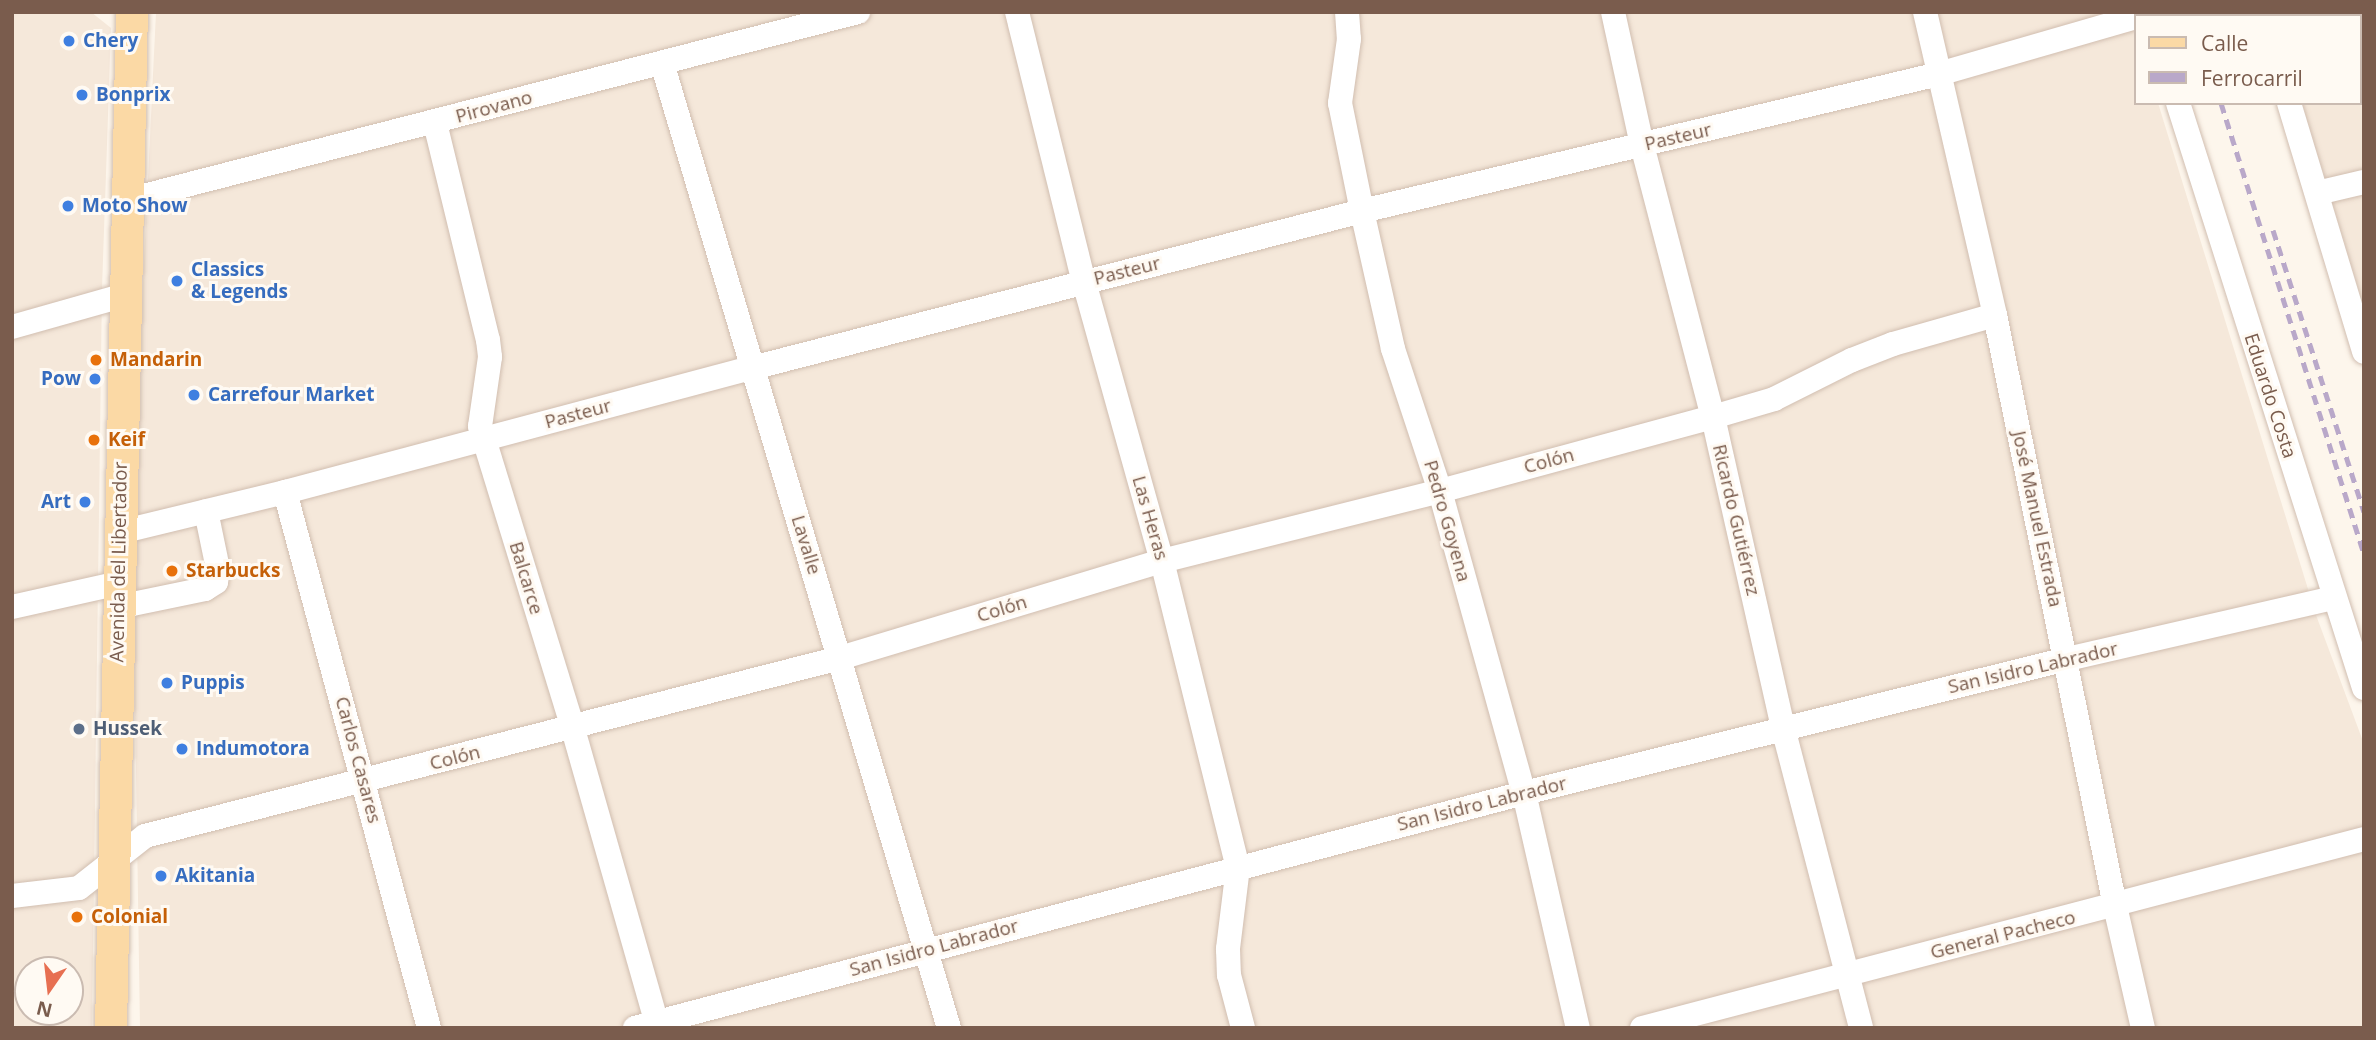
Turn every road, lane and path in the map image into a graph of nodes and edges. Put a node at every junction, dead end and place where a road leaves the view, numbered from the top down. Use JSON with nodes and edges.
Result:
{"nodes":[{"id":1,"x":132,"y":12,"type":"edge"},
{"id":2,"x":858,"y":12,"type":"edge"},
{"id":3,"x":1017,"y":12,"type":"edge"},
{"id":4,"x":1347,"y":12,"type":"edge"},
{"id":5,"x":1613,"y":12,"type":"edge"},
{"id":6,"x":1925,"y":12,"type":"edge"},
{"id":7,"x":2134,"y":18,"type":"edge"},
{"id":8,"x":662,"y":63,"type":"junction"},
{"id":9,"x":1939,"y":74,"type":"junction"},
{"id":10,"x":2179,"y":105,"type":"edge"},
{"id":11,"x":2289,"y":105,"type":"edge"},
{"id":12,"x":436,"y":123,"type":"junction"},
{"id":13,"x":1642,"y":145,"type":"junction"},
{"id":14,"x":2364,"y":182,"type":"edge"},
{"id":15,"x":2317,"y":193,"type":"junction"},
{"id":16,"x":128,"y":200,"type":"junction"},
{"id":17,"x":1362,"y":211,"type":"junction"},
{"id":18,"x":1084,"y":282,"type":"junction"},
{"id":19,"x":125,"y":295,"type":"junction"},
{"id":20,"x":1995,"y":315,"type":"junction"},
{"id":21,"x":12,"y":327,"type":"edge"},
{"id":22,"x":2364,"y":352,"type":"edge"},
{"id":23,"x":752,"y":368,"type":"junction"},
{"id":24,"x":1713,"y":417,"type":"junction"},
{"id":25,"x":484,"y":439,"type":"junction"},
{"id":26,"x":1440,"y":491,"type":"junction"},
{"id":27,"x":285,"y":492,"type":"junction"},
{"id":28,"x":206,"y":511,"type":"junction"},
{"id":29,"x":120,"y":532,"type":"junction"},
{"id":30,"x":1163,"y":561,"type":"junction"},
{"id":31,"x":119,"y":595,"type":"junction"},
{"id":32,"x":2334,"y":598,"type":"junction"},
{"id":33,"x":12,"y":607,"type":"edge"},
{"id":34,"x":840,"y":657,"type":"junction"},
{"id":35,"x":2067,"y":659,"type":"junction"},
{"id":36,"x":2364,"y":688,"type":"edge"},
{"id":37,"x":1783,"y":728,"type":"junction"},
{"id":38,"x":573,"y":729,"type":"junction"},
{"id":39,"x":364,"y":780,"type":"junction"},
{"id":40,"x":1524,"y":793,"type":"junction"},
{"id":41,"x":2364,"y":839,"type":"edge"},
{"id":42,"x":112,"y":862,"type":"junction"},
{"id":43,"x":1238,"y":867,"type":"junction"},
{"id":44,"x":12,"y":896,"type":"edge"},
{"id":45,"x":2115,"y":906,"type":"junction"},
{"id":46,"x":926,"y":950,"type":"junction"},
{"id":47,"x":1848,"y":975,"type":"junction"},
{"id":48,"x":650,"y":1026,"type":"edge"},
{"id":49,"x":111,"y":1028,"type":"edge"},
{"id":50,"x":429,"y":1028,"type":"edge"},
{"id":51,"x":949,"y":1028,"type":"edge"},
{"id":52,"x":1243,"y":1028,"type":"edge"},
{"id":53,"x":1578,"y":1028,"type":"edge"},
{"id":54,"x":1642,"y":1028,"type":"edge"},
{"id":55,"x":1861,"y":1028,"type":"edge"},
{"id":56,"x":2143,"y":1028,"type":"edge"}],
"edges":[{"from":1,"to":16,"type":"main road","name":"Avenida del Libertador"},
{"from":2,"to":8,"type":"street","name":"Pirovano"},
{"from":3,"to":18,"type":"street","name":"Las Heras"},
{"from":4,"to":17,"type":"street","name":"Pedro Goyena"},
{"from":5,"to":13,"type":"street","name":"Ricardo Gutiérrez"},
{"from":6,"to":9,"type":"street","name":"José Manuel Estrada"},
{"from":7,"to":9,"type":"street","name":"Pasteur"},
{"from":8,"to":12,"type":"street","name":"Pirovano"},
{"from":8,"to":23,"type":"street","name":"Lavalle"},
{"from":9,"to":13,"type":"street","name":"Pasteur"},
{"from":9,"to":20,"type":"street","name":"José Manuel Estrada"},
{"from":10,"to":32,"type":"street","name":"Eduardo Costa"},
{"from":11,"to":15,"type":"street"},
{"from":12,"to":16,"type":"street","name":"Pirovano"},
{"from":12,"to":25,"type":"street","name":"Balcarce"},
{"from":13,"to":17,"type":"street","name":"Pasteur"},
{"from":13,"to":24,"type":"street","name":"Ricardo Gutiérrez"},
{"from":14,"to":15,"type":"street"},
{"from":15,"to":22,"type":"street"},
{"from":16,"to":19,"type":"main road","name":"Avenida del Libertador"},
{"from":17,"to":18,"type":"street","name":"Pasteur"},
{"from":17,"to":26,"type":"street","name":"Pedro Goyena"},
{"from":18,"to":23,"type":"street","name":"Pasteur"},
{"from":18,"to":30,"type":"street","name":"Las Heras"},
{"from":19,"to":21,"type":"street"},
{"from":19,"to":29,"type":"main road","name":"Avenida del Libertador"},
{"from":20,"to":24,"type":"street","name":"Colón"},
{"from":20,"to":35,"type":"street","name":"José Manuel Estrada"},
{"from":23,"to":25,"type":"street","name":"Pasteur"},
{"from":23,"to":34,"type":"street","name":"Lavalle"},
{"from":24,"to":26,"type":"street","name":"Colón"},
{"from":24,"to":37,"type":"street","name":"Ricardo Gutiérrez"},
{"from":25,"to":27,"type":"street","name":"Pasteur"},
{"from":25,"to":38,"type":"street","name":"Balcarce"},
{"from":26,"to":30,"type":"street","name":"Colón"},
{"from":26,"to":40,"type":"street","name":"Pedro Goyena"},
{"from":27,"to":28,"type":"street","name":"Pasteur"},
{"from":27,"to":39,"type":"street","name":"Carlos Casares"},
{"from":28,"to":29,"type":"street","name":"Pasteur"},
{"from":28,"to":31,"type":"street"},
{"from":29,"to":31,"type":"main road","name":"Avenida del Libertador"},
{"from":30,"to":34,"type":"street","name":"Colón"},
{"from":30,"to":43,"type":"street","name":"Las Heras"},
{"from":31,"to":33,"type":"street"},
{"from":31,"to":42,"type":"main road","name":"Avenida del Libertador"},
{"from":32,"to":35,"type":"street","name":"San Isidro Labrador"},
{"from":32,"to":36,"type":"street","name":"Eduardo Costa"},
{"from":34,"to":38,"type":"street","name":"Colón"},
{"from":34,"to":46,"type":"street","name":"Lavalle"},
{"from":35,"to":37,"type":"street","name":"San Isidro Labrador"},
{"from":35,"to":45,"type":"street","name":"José Manuel Estrada"},
{"from":37,"to":40,"type":"street","name":"San Isidro Labrador"},
{"from":37,"to":47,"type":"street","name":"Ricardo Gutiérrez"},
{"from":38,"to":39,"type":"street","name":"Colón"},
{"from":38,"to":48,"type":"street","name":"Balcarce"},
{"from":39,"to":42,"type":"street","name":"Colón"},
{"from":39,"to":50,"type":"street","name":"Carlos Casares"},
{"from":40,"to":43,"type":"street","name":"San Isidro Labrador"},
{"from":40,"to":53,"type":"street","name":"Pedro Goyena"},
{"from":41,"to":45,"type":"street","name":"General Pacheco"},
{"from":42,"to":44,"type":"street","name":"Colón"},
{"from":42,"to":49,"type":"main road","name":"Avenida del Libertador"},
{"from":43,"to":46,"type":"street","name":"San Isidro Labrador"},
{"from":43,"to":52,"type":"street","name":"Las Heras"},
{"from":45,"to":47,"type":"street","name":"General Pacheco"},
{"from":45,"to":56,"type":"street","name":"José Manuel Estrada"},
{"from":46,"to":48,"type":"street","name":"San Isidro Labrador"},
{"from":46,"to":51,"type":"street","name":"Lavalle"},
{"from":47,"to":54,"type":"street","name":"General Pacheco"},
{"from":47,"to":55,"type":"street","name":"Ricardo Gutiérrez"}]}
